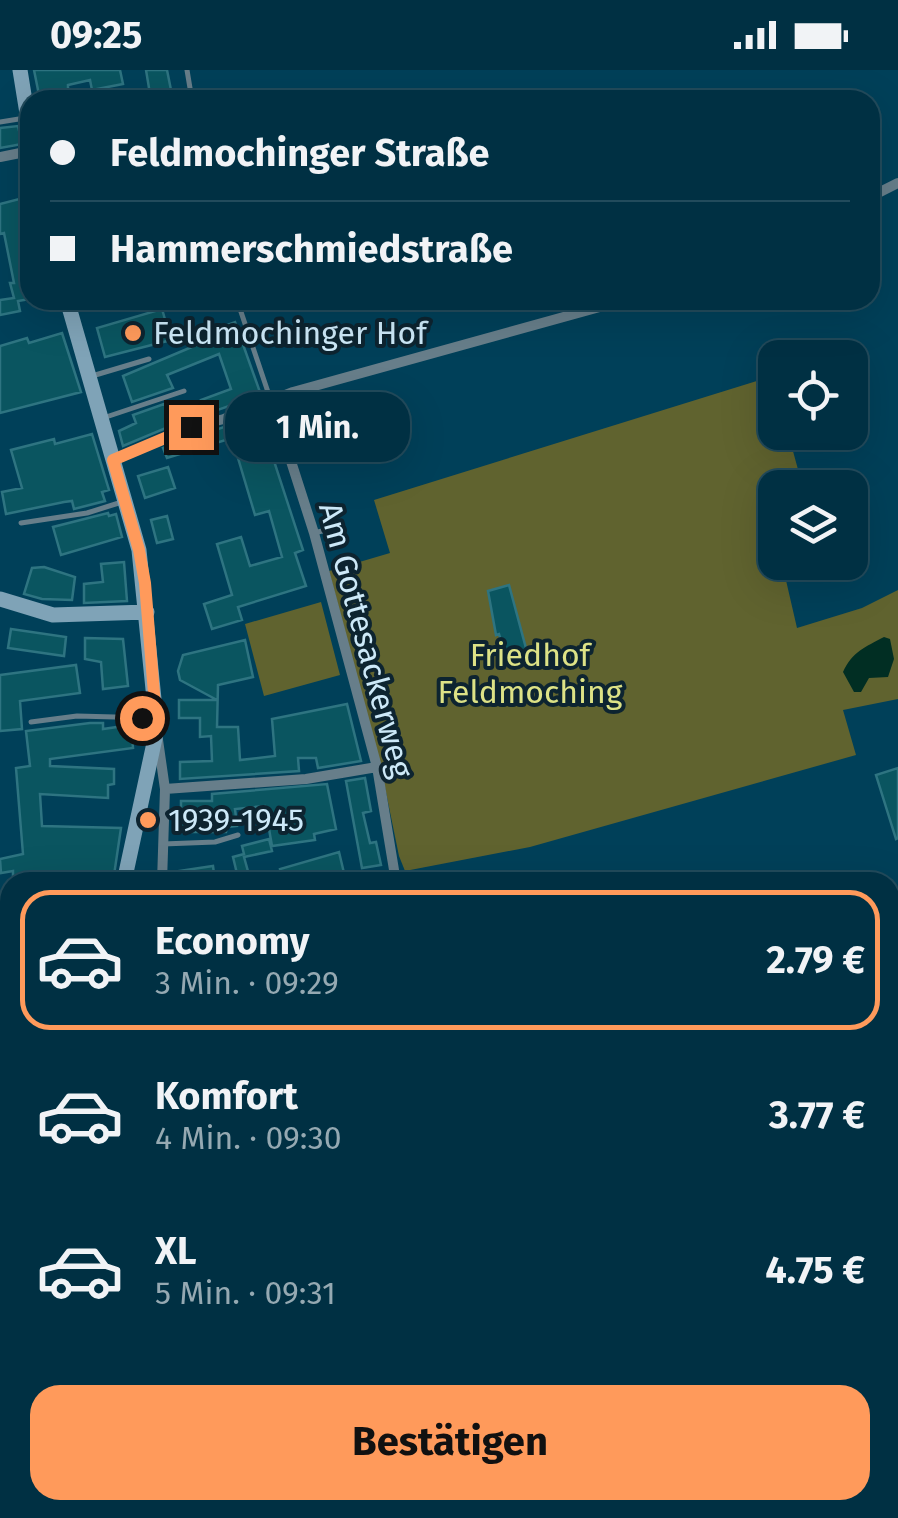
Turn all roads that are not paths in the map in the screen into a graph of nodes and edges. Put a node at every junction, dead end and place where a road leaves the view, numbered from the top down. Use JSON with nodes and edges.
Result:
{"nodes":[{"id":1,"x":69,"y":310,"type":"edge"},
{"id":2,"x":240,"y":310,"type":"edge"},
{"id":3,"x":590,"y":310,"type":"edge"},
{"id":4,"x":148,"y":359,"type":"dead end"},
{"id":5,"x":89,"y":376,"type":"junction"},
{"id":6,"x":184,"y":390,"type":"dead end"},
{"id":7,"x":272,"y":402,"type":"junction"},
{"id":8,"x":101,"y":419,"type":"junction"},
{"id":9,"x":113,"y":460,"type":"junction"},
{"id":10,"x":125,"y":502,"type":"junction"},
{"id":11,"x":21,"y":523,"type":"dead end"},
{"id":12,"x":330,"y":529,"type":"dead end"},
{"id":13,"x":314,"y":533,"type":"junction"},
{"id":14,"x":0,"y":599,"type":"edge"},
{"id":15,"x":147,"y":612,"type":"junction"},
{"id":16,"x":31,"y":722,"type":"dead end"},
{"id":17,"x":156,"y":724,"type":"junction"},
{"id":18,"x":376,"y":767,"type":"junction"},
{"id":19,"x":165,"y":789,"type":"junction"},
{"id":20,"x":238,"y":834,"type":"dead end"},
{"id":21,"x":163,"y":844,"type":"junction"},
{"id":22,"x":126,"y":872,"type":"edge"},
{"id":23,"x":162,"y":872,"type":"edge"},
{"id":24,"x":394,"y":872,"type":"edge"}],
"edges":[{"from":1,"to":5,"type":"main road"},
{"from":2,"to":7,"type":"lane","name":"Am Gottesackerweg"},
{"from":3,"to":7,"type":"street"},
{"from":4,"to":5,"type":"lane"},
{"from":5,"to":8,"type":"main road"},
{"from":6,"to":8,"type":"lane"},
{"from":7,"to":9,"type":"street"},
{"from":7,"to":13,"type":"street","name":"Am Gottesackerweg"},
{"from":8,"to":9,"type":"main road"},
{"from":9,"to":10,"type":"main road"},
{"from":10,"to":11,"type":"lane"},
{"from":10,"to":15,"type":"main road"},
{"from":12,"to":13,"type":"lane"},
{"from":13,"to":18,"type":"street","name":"Am Gottesackerweg"},
{"from":14,"to":15,"type":"main road"},
{"from":15,"to":17,"type":"main road"},
{"from":16,"to":17,"type":"lane"},
{"from":17,"to":19,"type":"street"},
{"from":17,"to":22,"type":"main road"},
{"from":18,"to":19,"type":"street"},
{"from":18,"to":24,"type":"street","name":"Am Gottesackerweg"},
{"from":19,"to":21,"type":"street"},
{"from":20,"to":21,"type":"lane"},
{"from":21,"to":23,"type":"street"}]}
